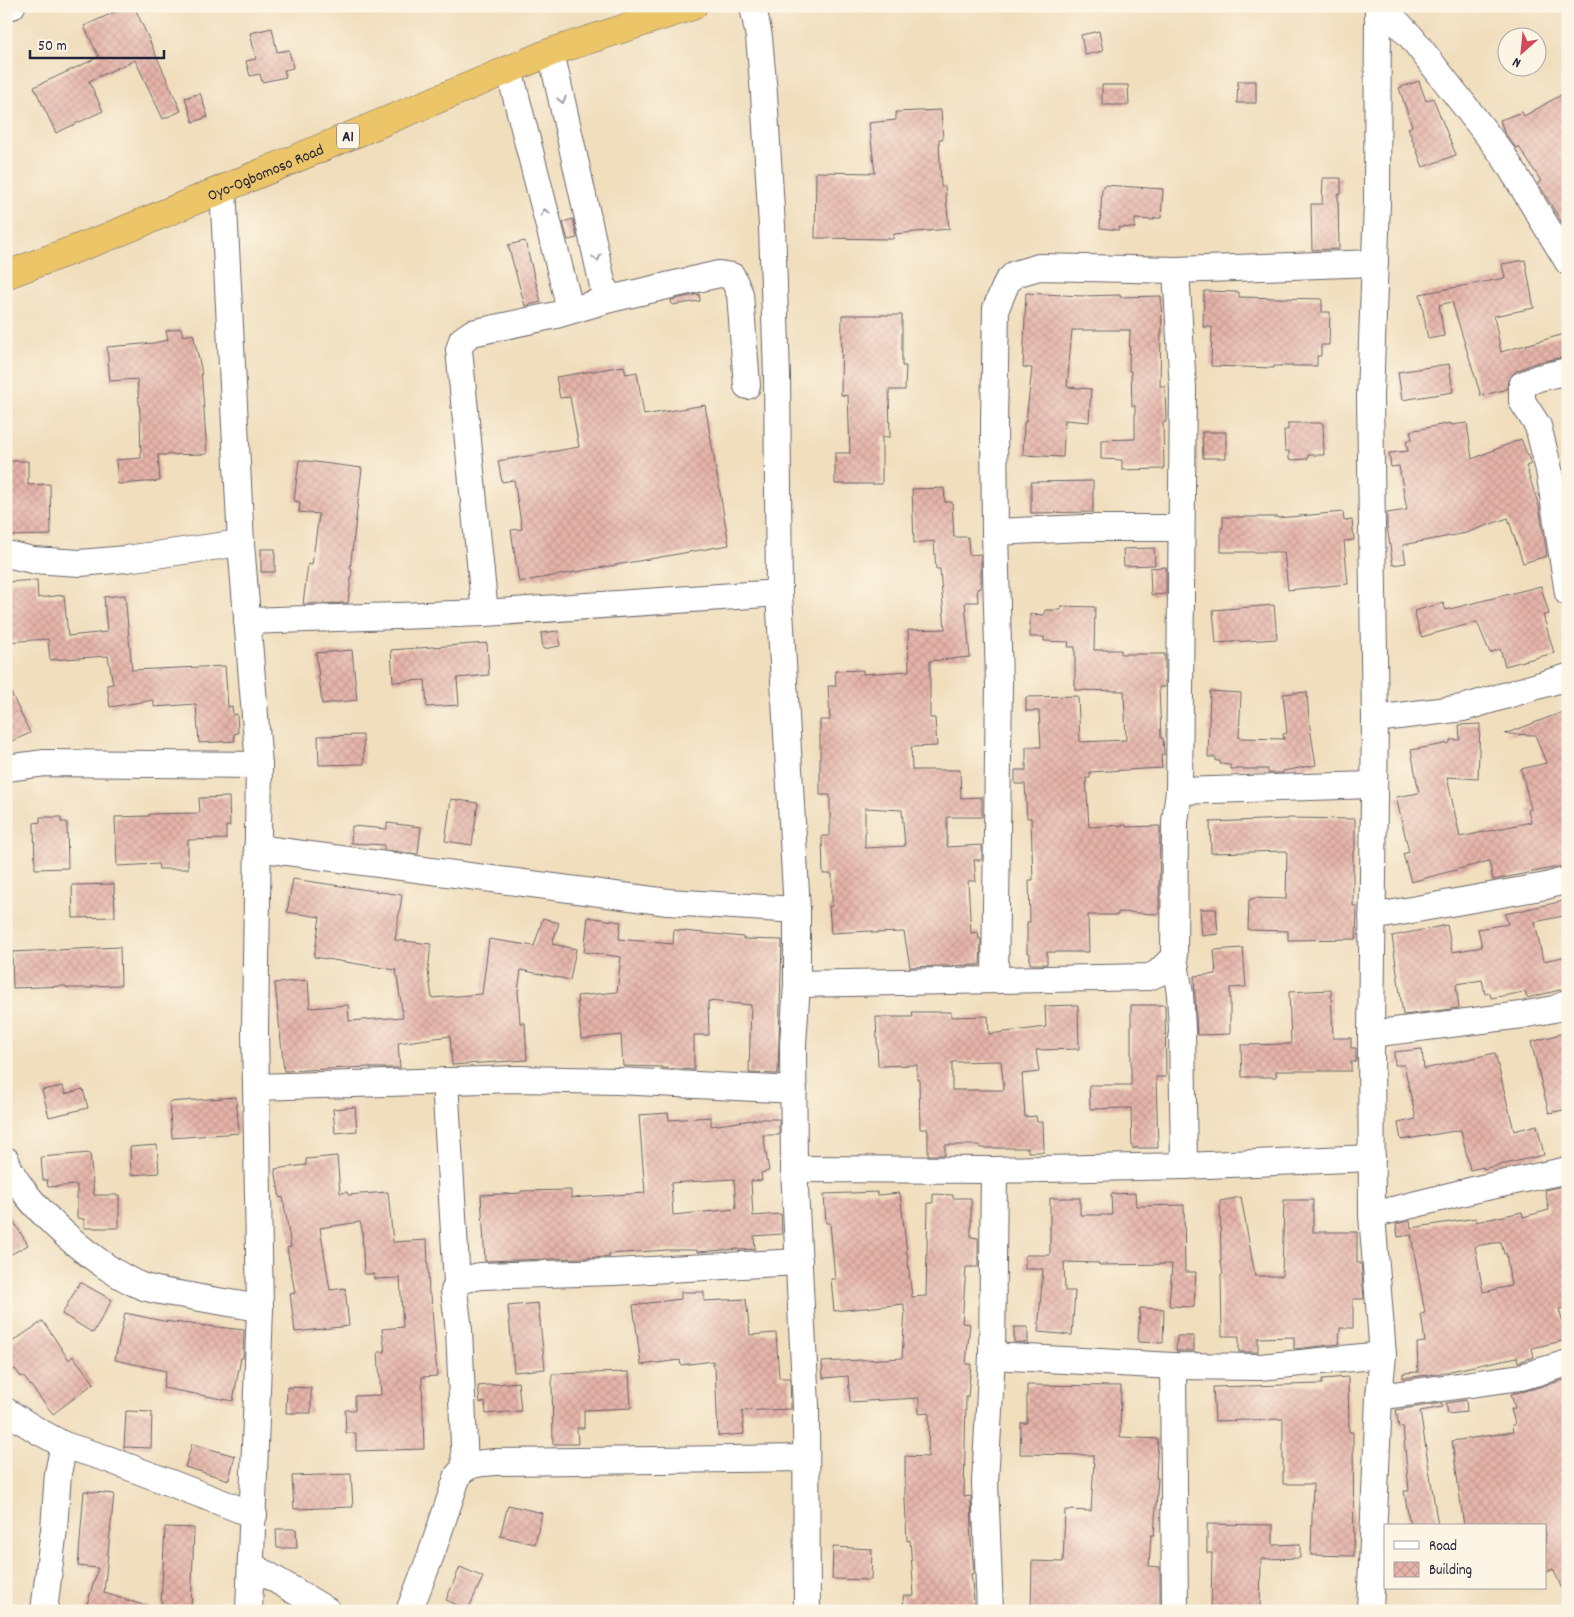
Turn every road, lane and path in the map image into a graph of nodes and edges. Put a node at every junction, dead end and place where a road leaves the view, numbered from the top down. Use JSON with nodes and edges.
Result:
{"nodes":[{"id":1,"x":12,"y":6,"type":"edge"},
{"id":2,"x":692,"y":6,"type":"edge"},
{"id":3,"x":753,"y":6,"type":"edge"},
{"id":4,"x":6,"y":7,"type":"edge"},
{"id":5,"x":1378,"y":8,"type":"edge"},
{"id":6,"x":551,"y":52,"type":"junction"},
{"id":7,"x":509,"y":69,"type":"junction"},
{"id":8,"x":223,"y":188,"type":"junction"},
{"id":9,"x":1568,"y":262,"type":"edge"},
{"id":10,"x":1375,"y":264,"type":"junction"},
{"id":11,"x":1176,"y":270,"type":"junction"},
{"id":12,"x":6,"y":275,"type":"edge"},
{"id":13,"x":610,"y":299,"type":"junction"},
{"id":14,"x":568,"y":311,"type":"junction"},
{"id":15,"x":1568,"y":371,"type":"edge"},
{"id":16,"x":747,"y":386,"type":"dead end"},
{"id":17,"x":1182,"y":528,"type":"junction"},
{"id":18,"x":995,"y":532,"type":"junction"},
{"id":19,"x":241,"y":543,"type":"junction"},
{"id":20,"x":6,"y":554,"type":"edge"},
{"id":21,"x":778,"y":593,"type":"junction"},
{"id":22,"x":1568,"y":593,"type":"edge"},
{"id":23,"x":485,"y":613,"type":"junction"},
{"id":24,"x":247,"y":622,"type":"junction"},
{"id":25,"x":1568,"y":677,"type":"edge"},
{"id":26,"x":1375,"y":719,"type":"junction"},
{"id":27,"x":259,"y":765,"type":"junction"},
{"id":28,"x":6,"y":768,"type":"edge"},
{"id":29,"x":1374,"y":784,"type":"junction"},
{"id":30,"x":1179,"y":790,"type":"junction"},
{"id":31,"x":258,"y":848,"type":"junction"},
{"id":32,"x":1568,"y":880,"type":"edge"},
{"id":33,"x":797,"y":910,"type":"junction"},
{"id":34,"x":1372,"y":917,"type":"junction"},
{"id":35,"x":1174,"y":957,"type":"junction"},
{"id":36,"x":995,"y":980,"type":"junction"},
{"id":37,"x":797,"y":984,"type":"junction"},
{"id":38,"x":1568,"y":1004,"type":"edge"},
{"id":39,"x":1371,"y":1034,"type":"junction"},
{"id":40,"x":445,"y":1081,"type":"junction"},
{"id":41,"x":256,"y":1087,"type":"junction"},
{"id":42,"x":794,"y":1090,"type":"junction"},
{"id":43,"x":1372,"y":1158,"type":"junction"},
{"id":44,"x":6,"y":1160,"type":"edge"},
{"id":45,"x":1184,"y":1166,"type":"junction"},
{"id":46,"x":794,"y":1169,"type":"junction"},
{"id":47,"x":994,"y":1170,"type":"junction"},
{"id":48,"x":1568,"y":1170,"type":"edge"},
{"id":49,"x":1372,"y":1215,"type":"junction"},
{"id":50,"x":799,"y":1262,"type":"junction"},
{"id":51,"x":457,"y":1283,"type":"junction"},
{"id":52,"x":260,"y":1308,"type":"junction"},
{"id":53,"x":1383,"y":1355,"type":"junction"},
{"id":54,"x":992,"y":1356,"type":"junction"},
{"id":55,"x":1568,"y":1363,"type":"edge"},
{"id":56,"x":1173,"y":1366,"type":"junction"},
{"id":57,"x":1379,"y":1398,"type":"junction"},
{"id":58,"x":6,"y":1411,"type":"edge"},
{"id":59,"x":64,"y":1445,"type":"junction"},
{"id":60,"x":805,"y":1458,"type":"junction"},
{"id":61,"x":465,"y":1467,"type":"junction"},
{"id":62,"x":254,"y":1515,"type":"junction"},
{"id":63,"x":251,"y":1565,"type":"junction"},
{"id":64,"x":44,"y":1611,"type":"edge"},
{"id":65,"x":249,"y":1611,"type":"edge"},
{"id":66,"x":328,"y":1611,"type":"edge"},
{"id":67,"x":409,"y":1611,"type":"edge"},
{"id":68,"x":807,"y":1611,"type":"edge"},
{"id":69,"x":990,"y":1611,"type":"edge"},
{"id":70,"x":1175,"y":1611,"type":"edge"},
{"id":71,"x":1370,"y":1611,"type":"edge"}],
"edges":[{"from":1,"to":4,"type":"street"},
{"from":2,"to":6,"type":"highway","name":"Oyo-Ogbomoso Road","number":"A1"},
{"from":3,"to":21,"type":"street"},
{"from":5,"to":9,"type":"street"},
{"from":5,"to":10,"type":"street"},
{"from":6,"to":7,"type":"highway","name":"Oyo-Ogbomoso Road","number":"A1"},
{"from":6,"to":13,"type":"street","one_way":true},
{"from":7,"to":8,"type":"highway","name":"Oyo-Ogbomoso Road","number":"A1"},
{"from":14,"to":7,"type":"street","one_way":true},
{"from":8,"to":12,"type":"highway","name":"Oyo-Ogbomoso Road","number":"A1"},
{"from":8,"to":19,"type":"street"},
{"from":10,"to":11,"type":"street"},
{"from":10,"to":26,"type":"street"},
{"from":11,"to":17,"type":"street"},
{"from":11,"to":18,"type":"street"},
{"from":13,"to":14,"type":"street"},
{"from":13,"to":16,"type":"street"},
{"from":14,"to":23,"type":"street"},
{"from":15,"to":22,"type":"street"},
{"from":17,"to":18,"type":"street"},
{"from":17,"to":30,"type":"street"},
{"from":18,"to":36,"type":"street"},
{"from":19,"to":20,"type":"street"},
{"from":19,"to":24,"type":"street"},
{"from":21,"to":23,"type":"street"},
{"from":21,"to":33,"type":"street"},
{"from":23,"to":24,"type":"street"},
{"from":24,"to":27,"type":"street"},
{"from":25,"to":26,"type":"street"},
{"from":26,"to":29,"type":"street"},
{"from":27,"to":28,"type":"street"},
{"from":27,"to":31,"type":"street"},
{"from":29,"to":30,"type":"street"},
{"from":29,"to":34,"type":"street"},
{"from":30,"to":35,"type":"street"},
{"from":31,"to":33,"type":"street"},
{"from":31,"to":41,"type":"street"},
{"from":32,"to":34,"type":"street"},
{"from":33,"to":37,"type":"street"},
{"from":34,"to":39,"type":"street"},
{"from":35,"to":36,"type":"street"},
{"from":35,"to":45,"type":"street"},
{"from":36,"to":37,"type":"street"},
{"from":37,"to":42,"type":"street"},
{"from":38,"to":39,"type":"street"},
{"from":39,"to":43,"type":"street"},
{"from":40,"to":41,"type":"street"},
{"from":40,"to":42,"type":"street"},
{"from":40,"to":51,"type":"street"},
{"from":41,"to":52,"type":"street"},
{"from":42,"to":46,"type":"street"},
{"from":43,"to":45,"type":"street"},
{"from":43,"to":49,"type":"street"},
{"from":44,"to":52,"type":"street"},
{"from":45,"to":47,"type":"street"},
{"from":46,"to":47,"type":"street"},
{"from":46,"to":50,"type":"street"},
{"from":47,"to":54,"type":"street"},
{"from":48,"to":49,"type":"street"},
{"from":49,"to":53,"type":"street"},
{"from":50,"to":51,"type":"street"},
{"from":50,"to":60,"type":"street"},
{"from":51,"to":61,"type":"street"},
{"from":52,"to":62,"type":"street"},
{"from":53,"to":56,"type":"street"},
{"from":53,"to":57,"type":"street"},
{"from":54,"to":56,"type":"street"},
{"from":54,"to":69,"type":"street"},
{"from":55,"to":57,"type":"street"},
{"from":56,"to":70,"type":"street"},
{"from":57,"to":71,"type":"street"},
{"from":58,"to":59,"type":"street"},
{"from":59,"to":62,"type":"street"},
{"from":59,"to":64,"type":"street"},
{"from":60,"to":61,"type":"street"},
{"from":60,"to":68,"type":"street"},
{"from":61,"to":67,"type":"street"},
{"from":62,"to":63,"type":"street"},
{"from":63,"to":65,"type":"street"},
{"from":63,"to":66,"type":"street"}]}
